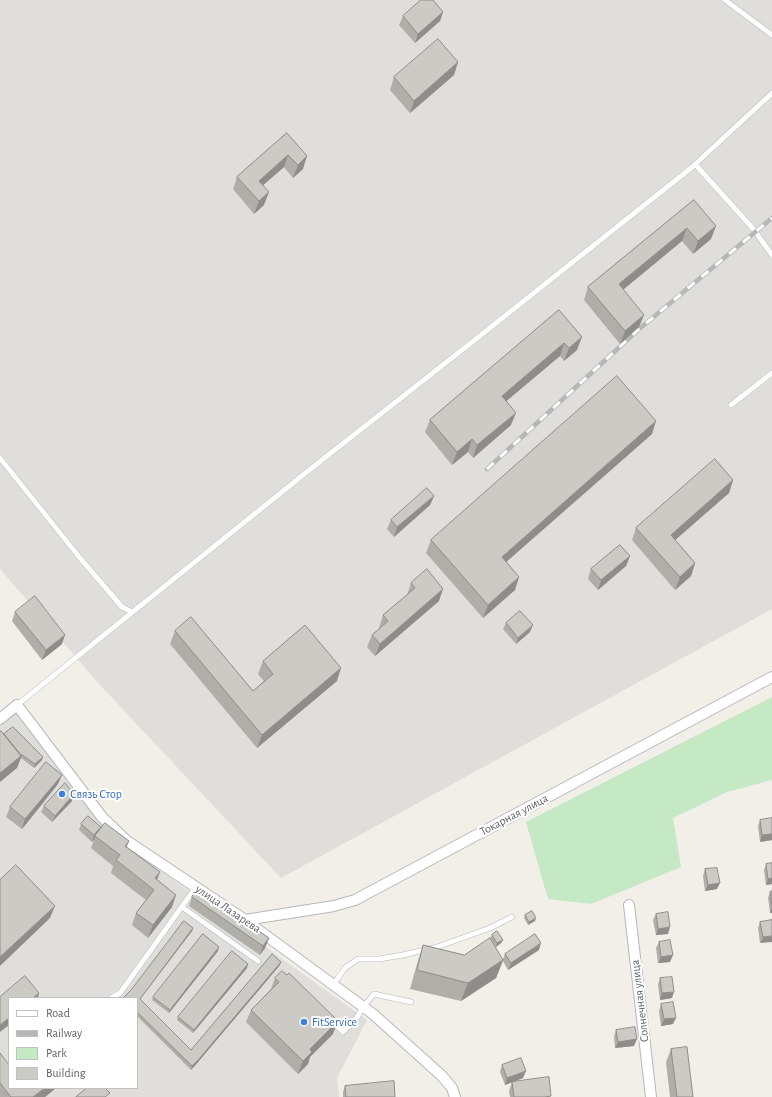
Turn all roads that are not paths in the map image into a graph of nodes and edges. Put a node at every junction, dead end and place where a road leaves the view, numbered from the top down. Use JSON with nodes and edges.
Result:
{"nodes":[{"id":1,"x":725,"y":0,"type":"edge"},
{"id":2,"x":772,"y":35,"type":"edge"},
{"id":3,"x":772,"y":93,"type":"edge"},
{"id":4,"x":695,"y":164,"type":"junction"},
{"id":5,"x":772,"y":255,"type":"edge"},
{"id":6,"x":772,"y":373,"type":"edge"},
{"id":7,"x":730,"y":405,"type":"dead end"},
{"id":8,"x":0,"y":458,"type":"edge"},
{"id":9,"x":132,"y":612,"type":"junction"},
{"id":10,"x":772,"y":677,"type":"edge"},
{"id":11,"x":17,"y":705,"type":"junction"},
{"id":12,"x":0,"y":719,"type":"edge"},
{"id":13,"x":196,"y":888,"type":"junction"},
{"id":14,"x":629,"y":905,"type":"dead end"},
{"id":15,"x":182,"y":907,"type":"junction"},
{"id":16,"x":512,"y":917,"type":"dead end"},
{"id":17,"x":245,"y":920,"type":"junction"},
{"id":18,"x":258,"y":961,"type":"dead end"},
{"id":19,"x":333,"y":985,"type":"junction"},
{"id":20,"x":113,"y":997,"type":"edge"},
{"id":21,"x":411,"y":1002,"type":"dead end"},
{"id":22,"x":363,"y":1007,"type":"junction"},
{"id":23,"x":327,"y":1017,"type":"edge"},
{"id":24,"x":455,"y":1097,"type":"edge"},
{"id":25,"x":651,"y":1097,"type":"edge"}],
"edges":[{"from":1,"to":2,"type":"lane"},
{"from":3,"to":4,"type":"lane"},
{"from":4,"to":5,"type":"lane"},
{"from":4,"to":9,"type":"lane"},
{"from":6,"to":7,"type":"lane"},
{"from":8,"to":9,"type":"lane"},
{"from":9,"to":11,"type":"lane"},
{"from":10,"to":17,"type":"street","name":"Токарная улица"},
{"from":11,"to":12,"type":"street"},
{"from":11,"to":13,"type":"street","name":"улица Лазарева"},
{"from":13,"to":15,"type":"lane"},
{"from":13,"to":17,"type":"street","name":"улица Лазарева"},
{"from":14,"to":25,"type":"street","name":"Солнечная улица"},
{"from":15,"to":18,"type":"lane"},
{"from":15,"to":20,"type":"lane"},
{"from":16,"to":19,"type":"lane"},
{"from":17,"to":19,"type":"street","name":"улица Лазарева"},
{"from":19,"to":22,"type":"street","name":"улица Лазарева"},
{"from":21,"to":22,"type":"lane"},
{"from":22,"to":23,"type":"lane"},
{"from":22,"to":24,"type":"street","name":"улица Лазарева"}]}
